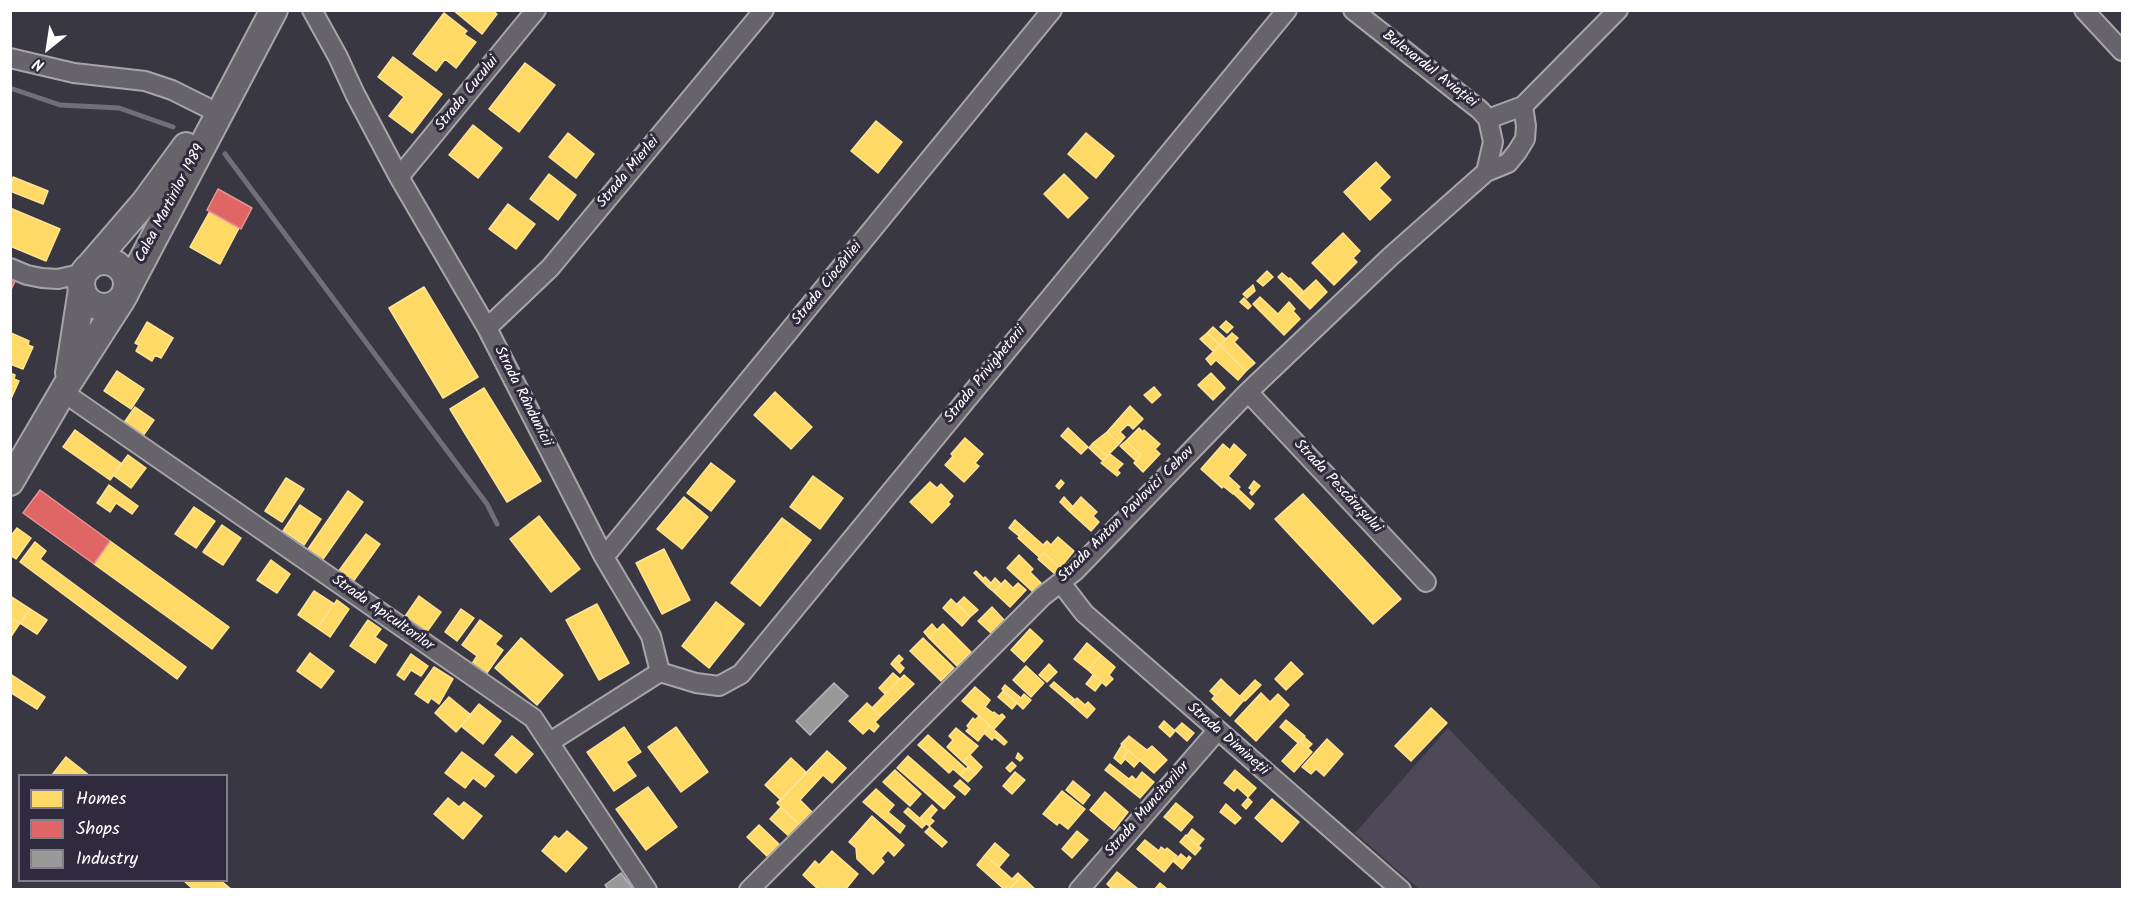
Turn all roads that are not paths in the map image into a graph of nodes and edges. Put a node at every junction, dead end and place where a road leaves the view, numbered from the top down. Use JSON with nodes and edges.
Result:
{"nodes":[{"id":1,"x":257,"y":10,"type":"edge"},
{"id":2,"x":274,"y":10,"type":"edge"},
{"id":3,"x":312,"y":10,"type":"edge"},
{"id":4,"x":536,"y":10,"type":"edge"},
{"id":5,"x":764,"y":10,"type":"edge"},
{"id":6,"x":1052,"y":10,"type":"edge"},
{"id":7,"x":1287,"y":10,"type":"edge"},
{"id":8,"x":1353,"y":10,"type":"edge"},
{"id":9,"x":1618,"y":10,"type":"edge"},
{"id":10,"x":2084,"y":10,"type":"edge"},
{"id":11,"x":2122,"y":51,"type":"edge"},
{"id":12,"x":10,"y":58,"type":"edge"},
{"id":13,"x":1523,"y":106,"type":"junction"},
{"id":14,"x":212,"y":112,"type":"junction"},
{"id":15,"x":1488,"y":119,"type":"junction"},
{"id":16,"x":1486,"y":172,"type":"junction"},
{"id":17,"x":399,"y":177,"type":"junction"},
{"id":18,"x":10,"y":268,"type":"edge"},
{"id":19,"x":85,"y":276,"type":"junction"},
{"id":20,"x":124,"y":296,"type":"junction"},
{"id":21,"x":487,"y":328,"type":"junction"},
{"id":22,"x":65,"y":387,"type":"junction"},
{"id":23,"x":1248,"y":392,"type":"junction"},
{"id":24,"x":10,"y":482,"type":"edge"},
{"id":25,"x":604,"y":557,"type":"junction"},
{"id":26,"x":1426,"y":582,"type":"dead end"},
{"id":27,"x":1061,"y":583,"type":"junction"},
{"id":28,"x":660,"y":672,"type":"junction"},
{"id":29,"x":1217,"y":731,"type":"junction"},
{"id":30,"x":550,"y":742,"type":"junction"},
{"id":31,"x":647,"y":890,"type":"edge"},
{"id":32,"x":750,"y":890,"type":"edge"},
{"id":33,"x":1079,"y":890,"type":"edge"},
{"id":34,"x":1401,"y":890,"type":"edge"}],
"edges":[{"from":1,"to":14,"type":"main road"},
{"from":2,"to":14,"type":"main road"},
{"from":3,"to":17,"type":"street","name":"Strada Rândunicii"},
{"from":4,"to":17,"type":"street","name":"Strada Cucului"},
{"from":5,"to":21,"type":"street","name":"Strada Mierlei"},
{"from":6,"to":25,"type":"street","name":"Strada Ciocârliei"},
{"from":7,"to":28,"type":"street","name":"Strada Privighetorii"},
{"from":8,"to":15,"type":"street","name":"Bulevardul Aviației"},
{"from":9,"to":13,"type":"street"},
{"from":10,"to":11,"type":"street"},
{"from":12,"to":14,"type":"street"},
{"from":13,"to":15,"type":"street"},
{"from":13,"to":16,"type":"street","name":"Strada Anton Pavlovici Cehov"},
{"from":14,"to":19,"type":"main road","name":"Calea Martirilor 1989"},
{"from":14,"to":20,"type":"main road","name":"Calea Martirilor 1989"},
{"from":15,"to":16,"type":"street","name":"Bulevardul Aviației"},
{"from":16,"to":23,"type":"street","name":"Strada Anton Pavlovici Cehov"},
{"from":17,"to":21,"type":"street","name":"Strada Rândunicii"},
{"from":18,"to":19,"type":"street"},
{"from":19,"to":20,"type":"main road"},
{"from":19,"to":20,"type":"main road"},
{"from":19,"to":22,"type":"main road","name":"Calea Martirilor 1989"},
{"from":20,"to":22,"type":"main road","name":"Calea Martirilor 1989"},
{"from":21,"to":25,"type":"street","name":"Strada Rândunicii"},
{"from":22,"to":24,"type":"main road","name":"Calea Martirilor 1989"},
{"from":22,"to":30,"type":"street","name":"Strada Apicultorilor"},
{"from":23,"to":26,"type":"street","name":"Strada Pescărușului"},
{"from":23,"to":27,"type":"street","name":"Strada Anton Pavlovici Cehov"},
{"from":25,"to":28,"type":"street","name":"Strada Rândunicii"},
{"from":27,"to":29,"type":"street","name":"Strada Dimineții"},
{"from":27,"to":32,"type":"street","name":"Strada Anton Pavlovici Cehov"},
{"from":28,"to":30,"type":"street"},
{"from":29,"to":33,"type":"street","name":"Strada Muncitorilor"},
{"from":29,"to":34,"type":"street","name":"Strada Dimineții"},
{"from":30,"to":31,"type":"street","name":"Strada Apicultorilor"}]}
